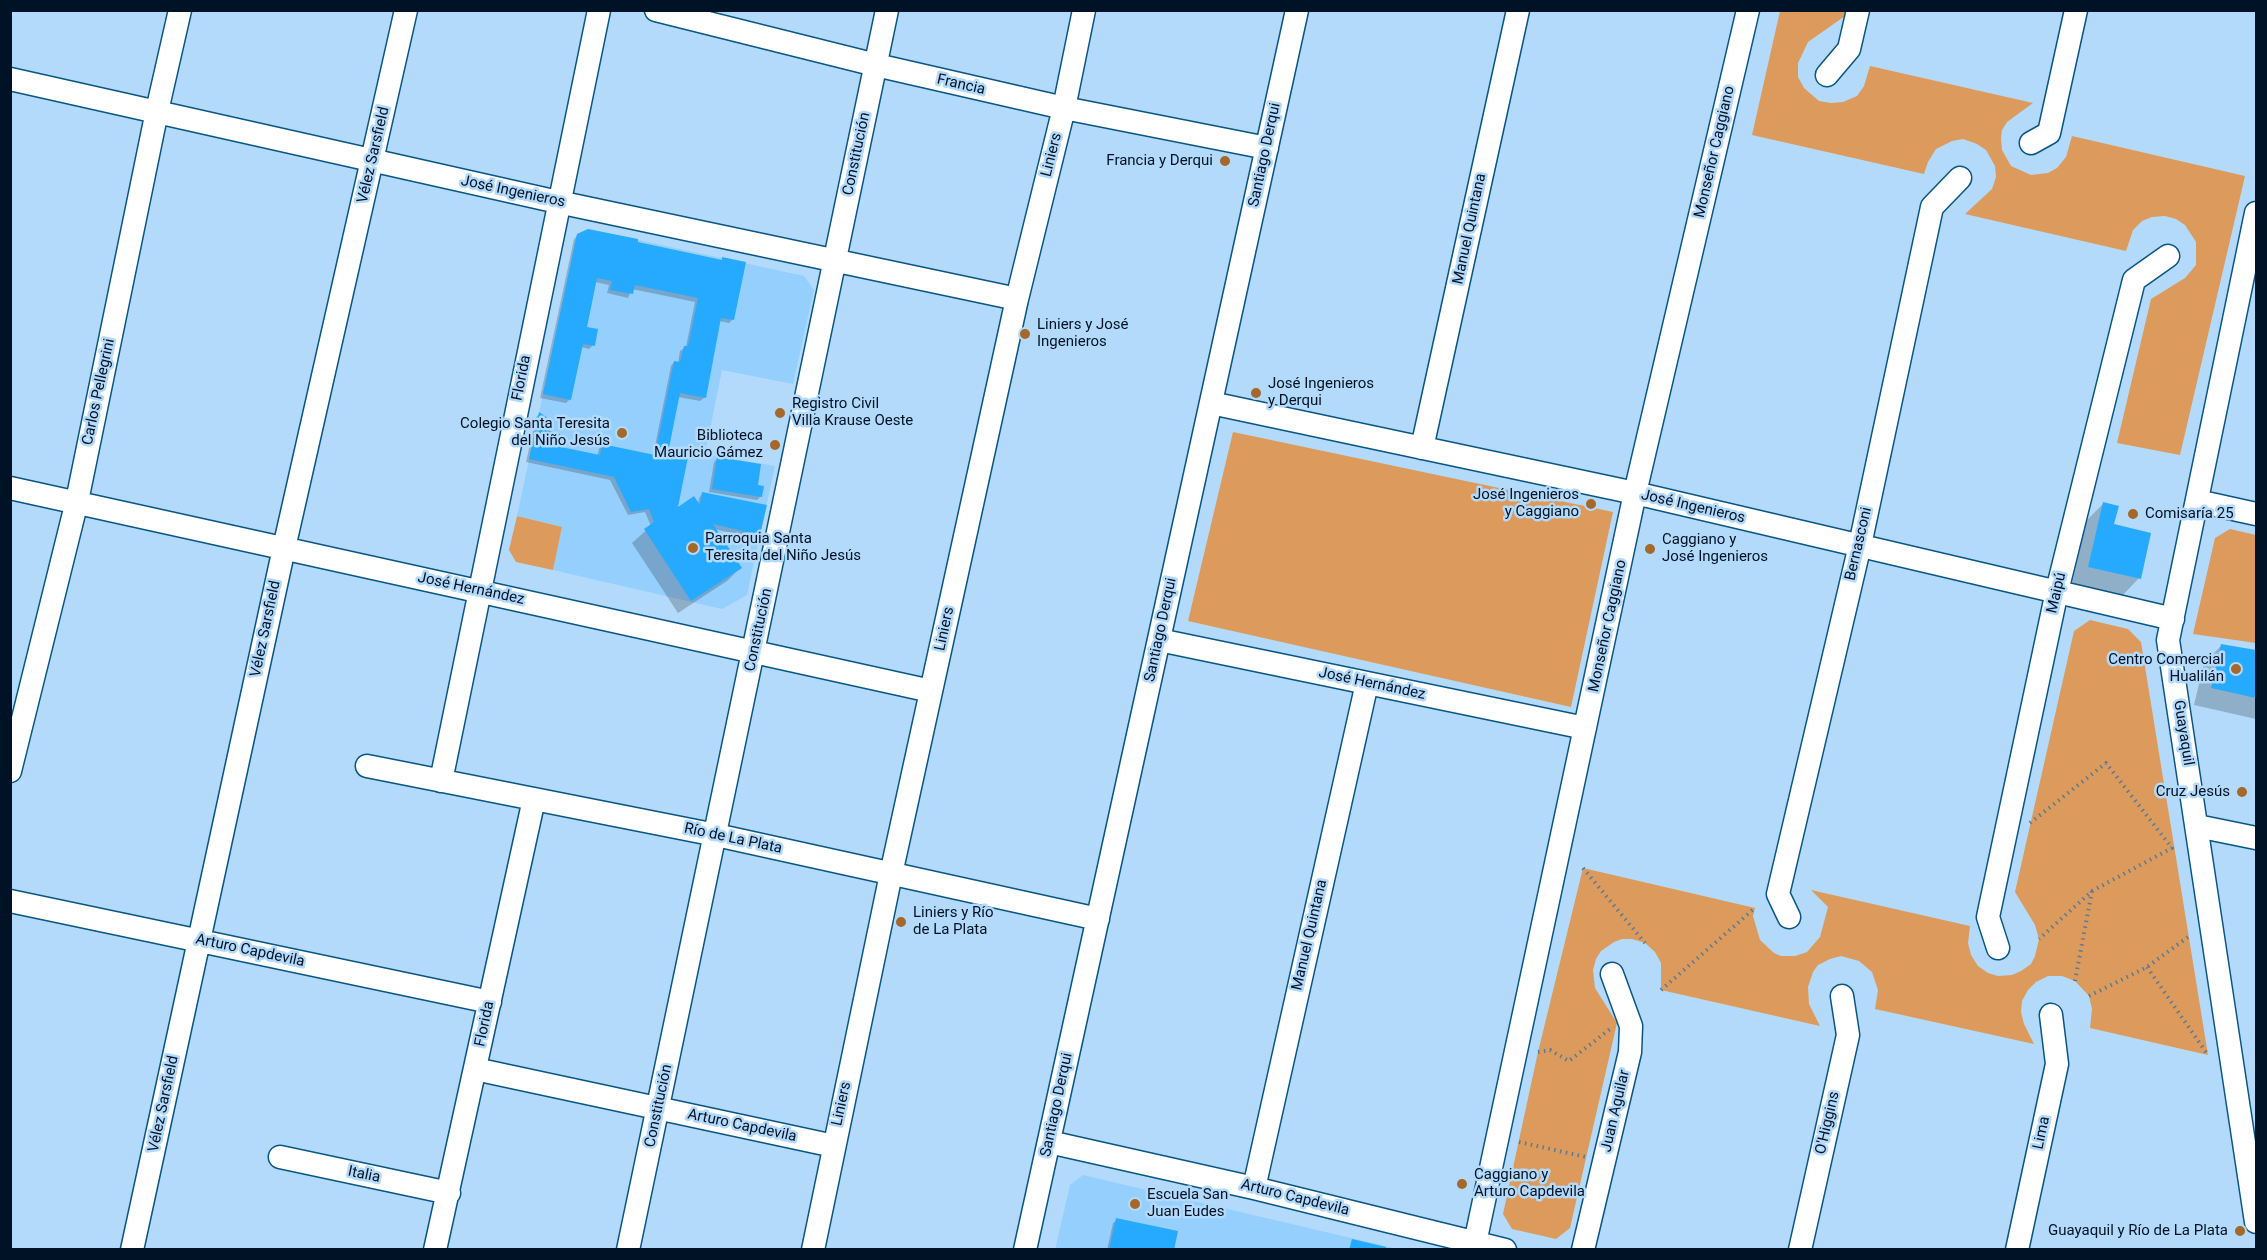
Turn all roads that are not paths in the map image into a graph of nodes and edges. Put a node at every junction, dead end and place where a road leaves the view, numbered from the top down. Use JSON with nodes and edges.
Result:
{"nodes":[{"id":1,"x":180,"y":10,"type":"edge"},
{"id":2,"x":406,"y":10,"type":"edge"},
{"id":3,"x":598,"y":10,"type":"edge"},
{"id":4,"x":656,"y":10,"type":"edge"},
{"id":5,"x":887,"y":10,"type":"edge"},
{"id":6,"x":1084,"y":10,"type":"edge"},
{"id":7,"x":1297,"y":10,"type":"edge"},
{"id":8,"x":1518,"y":10,"type":"edge"},
{"id":9,"x":1748,"y":10,"type":"edge"},
{"id":10,"x":1858,"y":10,"type":"edge"},
{"id":11,"x":2076,"y":10,"type":"edge"},
{"id":12,"x":705,"y":16,"type":"edge"},
{"id":13,"x":876,"y":65,"type":"junction"},
{"id":14,"x":1827,"y":75,"type":"dead end"},
{"id":15,"x":10,"y":80,"type":"edge"},
{"id":16,"x":1064,"y":108,"type":"junction"},
{"id":17,"x":157,"y":111,"type":"junction"},
{"id":18,"x":2031,"y":143,"type":"dead end"},
{"id":19,"x":1267,"y":148,"type":"junction"},
{"id":20,"x":373,"y":160,"type":"junction"},
{"id":21,"x":1960,"y":178,"type":"dead end"},
{"id":22,"x":558,"y":202,"type":"junction"},
{"id":23,"x":2256,"y":213,"type":"edge"},
{"id":24,"x":2168,"y":256,"type":"dead end"},
{"id":25,"x":835,"y":259,"type":"junction"},
{"id":26,"x":2248,"y":295,"type":"edge"},
{"id":27,"x":1017,"y":299,"type":"junction"},
{"id":28,"x":1211,"y":403,"type":"junction"},
{"id":29,"x":1422,"y":448,"type":"junction"},
{"id":30,"x":10,"y":488,"type":"edge"},
{"id":31,"x":1635,"y":493,"type":"junction"},
{"id":32,"x":77,"y":501,"type":"junction"},
{"id":33,"x":2197,"y":501,"type":"junction"},
{"id":34,"x":2256,"y":514,"type":"edge"},
{"id":35,"x":1860,"y":545,"type":"junction"},
{"id":36,"x":284,"y":548,"type":"junction"},
{"id":37,"x":479,"y":591,"type":"junction"},
{"id":38,"x":2057,"y":591,"type":"junction"},
{"id":39,"x":2173,"y":619,"type":"junction"},
{"id":40,"x":1159,"y":640,"type":"junction"},
{"id":41,"x":755,"y":652,"type":"junction"},
{"id":42,"x":1367,"y":683,"type":"junction"},
{"id":43,"x":931,"y":691,"type":"junction"},
{"id":44,"x":1586,"y":728,"type":"junction"},
{"id":45,"x":367,"y":766,"type":"dead end"},
{"id":46,"x":10,"y":771,"type":"edge"},
{"id":47,"x":441,"y":780,"type":"junction"},
{"id":48,"x":534,"y":799,"type":"junction"},
{"id":49,"x":2197,"y":826,"type":"junction"},
{"id":50,"x":716,"y":835,"type":"junction"},
{"id":51,"x":2256,"y":838,"type":"edge"},
{"id":52,"x":891,"y":874,"type":"junction"},
{"id":53,"x":10,"y":901,"type":"edge"},
{"id":54,"x":1789,"y":917,"type":"dead end"},
{"id":55,"x":1098,"y":919,"type":"junction"},
{"id":56,"x":200,"y":941,"type":"junction"},
{"id":57,"x":1998,"y":948,"type":"dead end"},
{"id":58,"x":1612,"y":974,"type":"dead end"},
{"id":59,"x":1842,"y":996,"type":"dead end"},
{"id":60,"x":490,"y":1002,"type":"junction"},
{"id":61,"x":2051,"y":1016,"type":"dead end"},
{"id":62,"x":475,"y":1069,"type":"junction"},
{"id":63,"x":658,"y":1108,"type":"junction"},
{"id":64,"x":1049,"y":1142,"type":"junction"},
{"id":65,"x":834,"y":1146,"type":"junction"},
{"id":66,"x":280,"y":1157,"type":"dead end"},
{"id":67,"x":1254,"y":1188,"type":"junction"},
{"id":68,"x":2254,"y":1189,"type":"edge"},
{"id":69,"x":448,"y":1193,"type":"junction"},
{"id":70,"x":2256,"y":1222,"type":"edge"},
{"id":71,"x":1475,"y":1243,"type":"junction"},
{"id":72,"x":132,"y":1250,"type":"edge"},
{"id":73,"x":435,"y":1250,"type":"edge"},
{"id":74,"x":628,"y":1250,"type":"edge"},
{"id":75,"x":813,"y":1250,"type":"edge"},
{"id":76,"x":1025,"y":1250,"type":"edge"},
{"id":77,"x":1505,"y":1250,"type":"edge"},
{"id":78,"x":1583,"y":1250,"type":"edge"},
{"id":79,"x":1800,"y":1250,"type":"edge"},
{"id":80,"x":2017,"y":1250,"type":"edge"}],
"edges":[{"from":1,"to":17,"type":"street","name":"Carlos Pellegrini"},
{"from":2,"to":20,"type":"street","name":"Vélez Sarsfield"},
{"from":3,"to":22,"type":"street","name":"Florida"},
{"from":4,"to":12,"type":"street","name":"Francia"},
{"from":5,"to":13,"type":"street","name":"Constitución"},
{"from":6,"to":16,"type":"street","name":"Liniers"},
{"from":7,"to":19,"type":"street","name":"Santiago Derqui"},
{"from":8,"to":29,"type":"street","name":"Manuel Quintana"},
{"from":9,"to":31,"type":"street","name":"Monseñor Caggiano"},
{"from":10,"to":14,"type":"street"},
{"from":11,"to":18,"type":"street"},
{"from":12,"to":13,"type":"street","name":"Francia"},
{"from":13,"to":16,"type":"street","name":"Francia"},
{"from":13,"to":25,"type":"street","name":"Constitución"},
{"from":15,"to":17,"type":"street","name":"José Ingenieros"},
{"from":16,"to":19,"type":"street","name":"Francia"},
{"from":16,"to":27,"type":"street","name":"Liniers"},
{"from":17,"to":20,"type":"street","name":"José Ingenieros"},
{"from":17,"to":32,"type":"street","name":"Carlos Pellegrini"},
{"from":19,"to":28,"type":"street","name":"Santiago Derqui"},
{"from":20,"to":22,"type":"street","name":"José Ingenieros"},
{"from":20,"to":36,"type":"street","name":"Vélez Sarsfield"},
{"from":21,"to":35,"type":"street","name":"Bernasconi"},
{"from":22,"to":25,"type":"street","name":"José Ingenieros"},
{"from":22,"to":37,"type":"street","name":"Florida"},
{"from":23,"to":26,"type":"street","name":"Guayaquil"},
{"from":24,"to":38,"type":"street","name":"Maipú"},
{"from":25,"to":27,"type":"street","name":"José Ingenieros"},
{"from":25,"to":41,"type":"street","name":"Constitución"},
{"from":26,"to":33,"type":"street","name":"Guayaquil"},
{"from":27,"to":43,"type":"street","name":"Liniers"},
{"from":28,"to":29,"type":"street","name":"José Ingenieros"},
{"from":28,"to":40,"type":"street","name":"Santiago Derqui"},
{"from":29,"to":31,"type":"street","name":"José Ingenieros"},
{"from":30,"to":32,"type":"street","name":"José Hernández"},
{"from":31,"to":35,"type":"street","name":"José Ingenieros"},
{"from":31,"to":44,"type":"street","name":"Monseñor Caggiano"},
{"from":32,"to":36,"type":"street","name":"José Hernández"},
{"from":32,"to":46,"type":"street","name":"Carlos Pellegrini"},
{"from":33,"to":34,"type":"street"},
{"from":33,"to":39,"type":"street","name":"Guayaquil"},
{"from":35,"to":38,"type":"street","name":"José Ingenieros"},
{"from":35,"to":54,"type":"street","name":"Bernasconi"},
{"from":36,"to":37,"type":"street","name":"José Hernández"},
{"from":36,"to":56,"type":"street","name":"Vélez Sarsfield"},
{"from":37,"to":41,"type":"street","name":"José Hernández"},
{"from":37,"to":47,"type":"street","name":"Florida"},
{"from":38,"to":39,"type":"street","name":"José Ingenieros"},
{"from":38,"to":57,"type":"street","name":"Maipú"},
{"from":39,"to":49,"type":"street","name":"Guayaquil"},
{"from":40,"to":42,"type":"street","name":"José Hernández"},
{"from":40,"to":55,"type":"street","name":"Santiago Derqui"},
{"from":41,"to":43,"type":"street","name":"José Hernández"},
{"from":41,"to":50,"type":"street","name":"Constitución"},
{"from":42,"to":44,"type":"street","name":"José Hernández"},
{"from":42,"to":67,"type":"street","name":"Manuel Quintana"},
{"from":43,"to":52,"type":"street","name":"Liniers"},
{"from":44,"to":71,"type":"street","name":"Monseñor Caggiano"},
{"from":45,"to":47,"type":"street","name":"Río de La Plata"},
{"from":47,"to":48,"type":"street","name":"Río de La Plata"},
{"from":48,"to":50,"type":"street","name":"Río de La Plata"},
{"from":48,"to":60,"type":"street","name":"Florida"},
{"from":49,"to":51,"type":"street"},
{"from":49,"to":68,"type":"street","name":"Guayaquil"},
{"from":50,"to":52,"type":"street","name":"Río de La Plata"},
{"from":50,"to":63,"type":"street","name":"Constitución"},
{"from":52,"to":55,"type":"street","name":"Río de La Plata"},
{"from":52,"to":65,"type":"street","name":"Liniers"},
{"from":53,"to":56,"type":"street","name":"Arturo Capdevila"},
{"from":55,"to":64,"type":"street","name":"Santiago Derqui"},
{"from":56,"to":60,"type":"street","name":"Arturo Capdevila"},
{"from":56,"to":72,"type":"street","name":"Vélez Sarsfield"},
{"from":58,"to":78,"type":"street","name":"Juan Aguilar"},
{"from":59,"to":79,"type":"street","name":"O'Higgins"},
{"from":60,"to":62,"type":"street","name":"Florida"},
{"from":61,"to":80,"type":"street","name":"Lima"},
{"from":62,"to":63,"type":"street","name":"Arturo Capdevila"},
{"from":62,"to":69,"type":"street","name":"Florida"},
{"from":63,"to":65,"type":"street","name":"Arturo Capdevila"},
{"from":63,"to":74,"type":"street","name":"Constitución"},
{"from":64,"to":67,"type":"street","name":"Arturo Capdevila"},
{"from":64,"to":76,"type":"street","name":"Santiago Derqui"},
{"from":65,"to":75,"type":"street","name":"Liniers"},
{"from":66,"to":69,"type":"street","name":"Italia"},
{"from":67,"to":71,"type":"street","name":"Arturo Capdevila"},
{"from":68,"to":70,"type":"street","name":"Guayaquil"},
{"from":69,"to":73,"type":"street","name":"Florida"},
{"from":71,"to":77,"type":"street","name":"Arturo Capdevila"}]}
